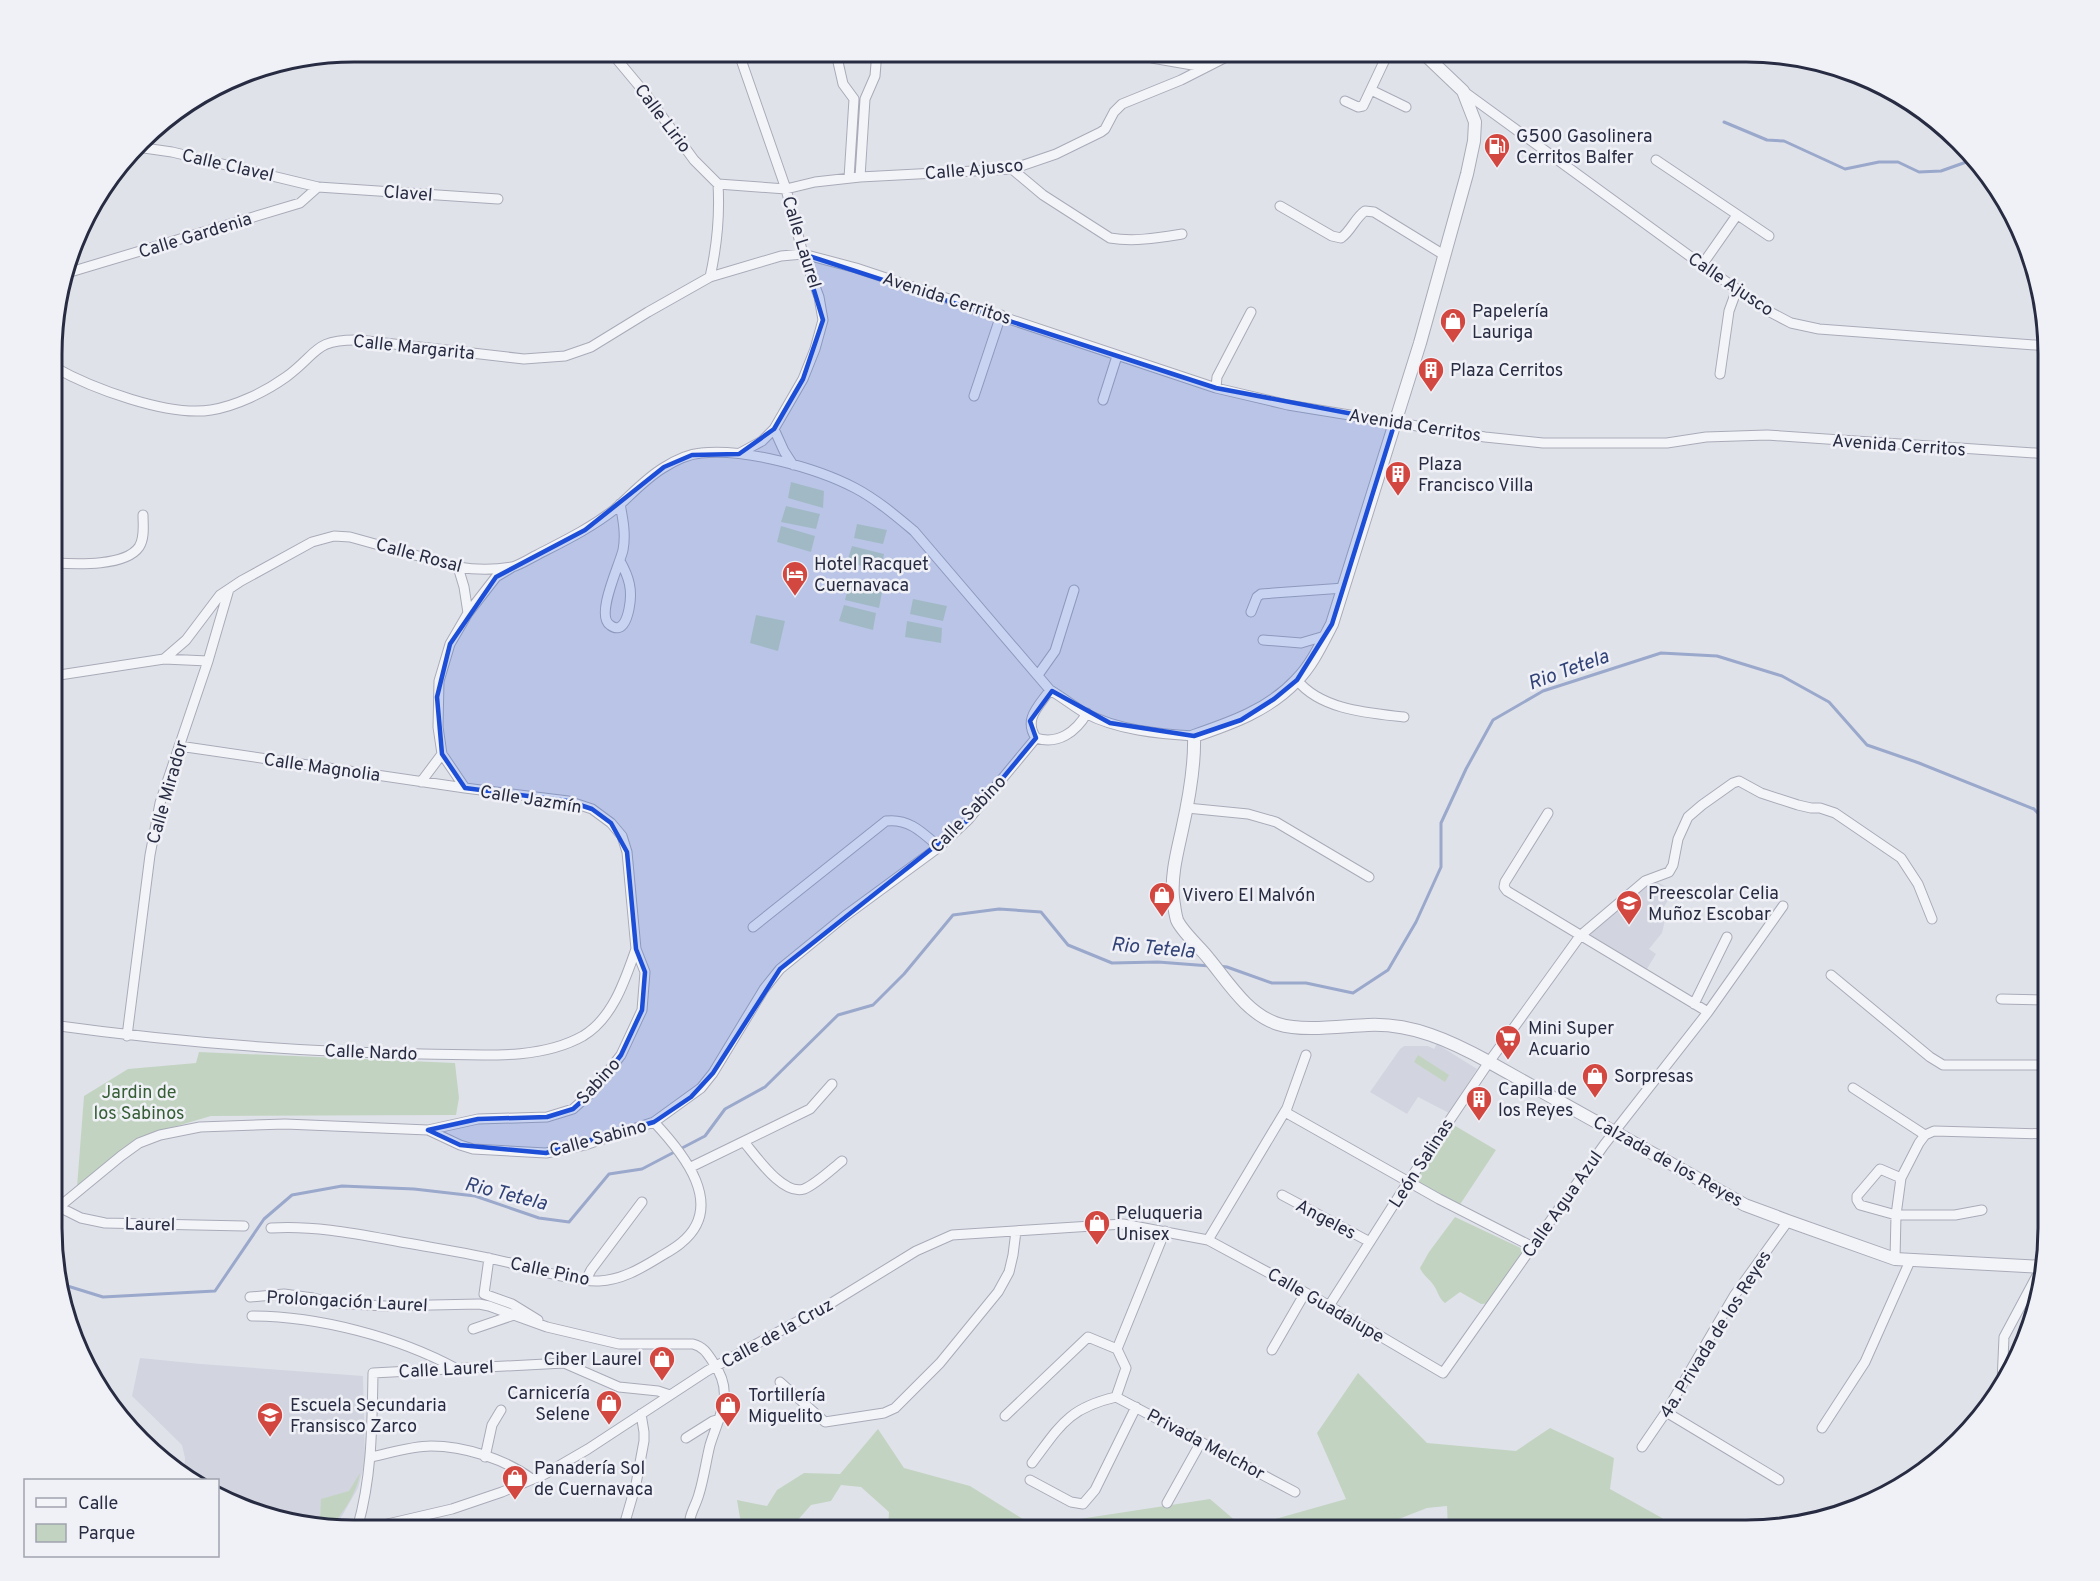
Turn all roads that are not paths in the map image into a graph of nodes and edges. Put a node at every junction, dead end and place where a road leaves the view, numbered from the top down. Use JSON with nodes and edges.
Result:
{"nodes":[{"id":1,"x":619,"y":62,"type":"edge"},
{"id":2,"x":742,"y":62,"type":"edge"},
{"id":3,"x":838,"y":62,"type":"edge"},
{"id":4,"x":876,"y":62,"type":"edge"},
{"id":5,"x":1175,"y":62,"type":"edge"},
{"id":6,"x":1215,"y":62,"type":"edge"},
{"id":7,"x":1384,"y":62,"type":"edge"},
{"id":8,"x":1433,"y":62,"type":"edge"},
{"id":9,"x":1204,"y":67,"type":"junction"},
{"id":10,"x":1371,"y":90,"type":"junction"},
{"id":11,"x":1463,"y":91,"type":"junction"},
{"id":12,"x":854,"y":99,"type":"junction"},
{"id":13,"x":865,"y":99,"type":"junction"},
{"id":14,"x":1345,"y":101,"type":"dead end"},
{"id":15,"x":1406,"y":107,"type":"dead end"},
{"id":16,"x":146,"y":148,"type":"edge"},
{"id":17,"x":1656,"y":160,"type":"dead end"},
{"id":18,"x":1012,"y":169,"type":"junction"},
{"id":19,"x":860,"y":177,"type":"junction"},
{"id":20,"x":849,"y":178,"type":"junction"},
{"id":21,"x":718,"y":184,"type":"junction"},
{"id":22,"x":318,"y":187,"type":"junction"},
{"id":23,"x":786,"y":189,"type":"junction"},
{"id":24,"x":498,"y":198,"type":"dead end"},
{"id":25,"x":1280,"y":206,"type":"dead end"},
{"id":26,"x":1737,"y":215,"type":"junction"},
{"id":27,"x":1182,"y":234,"type":"dead end"},
{"id":28,"x":1769,"y":236,"type":"dead end"},
{"id":29,"x":803,"y":254,"type":"junction"},
{"id":30,"x":1444,"y":255,"type":"junction"},
{"id":31,"x":1702,"y":265,"type":"junction"},
{"id":32,"x":73,"y":271,"type":"edge"},
{"id":33,"x":710,"y":278,"type":"junction"},
{"id":34,"x":1737,"y":290,"type":"junction"},
{"id":35,"x":1251,"y":312,"type":"dead end"},
{"id":36,"x":1001,"y":315,"type":"junction"},
{"id":37,"x":2038,"y":345,"type":"edge"},
{"id":38,"x":1117,"y":356,"type":"junction"},
{"id":39,"x":62,"y":370,"type":"edge"},
{"id":40,"x":1720,"y":374,"type":"dead end"},
{"id":41,"x":1216,"y":388,"type":"junction"},
{"id":42,"x":974,"y":396,"type":"dead end"},
{"id":43,"x":1103,"y":400,"type":"dead end"},
{"id":44,"x":1395,"y":422,"type":"junction"},
{"id":45,"x":774,"y":429,"type":"junction"},
{"id":46,"x":2038,"y":453,"type":"edge"},
{"id":47,"x":739,"y":454,"type":"junction"},
{"id":48,"x":793,"y":465,"type":"junction"},
{"id":49,"x":620,"y":504,"type":"junction"},
{"id":50,"x":142,"y":515,"type":"dead end"},
{"id":51,"x":620,"y":561,"type":"junction"},
{"id":52,"x":62,"y":563,"type":"edge"},
{"id":53,"x":514,"y":566,"type":"junction"},
{"id":54,"x":458,"y":567,"type":"junction"},
{"id":55,"x":1344,"y":588,"type":"junction"},
{"id":56,"x":229,"y":589,"type":"junction"},
{"id":57,"x":1074,"y":590,"type":"dead end"},
{"id":58,"x":1251,"y":612,"type":"dead end"},
{"id":59,"x":468,"y":613,"type":"junction"},
{"id":60,"x":1325,"y":636,"type":"junction"},
{"id":61,"x":1263,"y":640,"type":"dead end"},
{"id":62,"x":164,"y":659,"type":"junction"},
{"id":63,"x":208,"y":661,"type":"junction"},
{"id":64,"x":62,"y":675,"type":"edge"},
{"id":65,"x":1038,"y":675,"type":"junction"},
{"id":66,"x":1297,"y":680,"type":"junction"},
{"id":67,"x":1050,"y":690,"type":"junction"},
{"id":68,"x":1087,"y":713,"type":"junction"},
{"id":69,"x":1404,"y":717,"type":"dead end"},
{"id":70,"x":1194,"y":736,"type":"junction"},
{"id":71,"x":1036,"y":738,"type":"junction"},
{"id":72,"x":179,"y":746,"type":"junction"},
{"id":73,"x":441,"y":754,"type":"junction"},
{"id":74,"x":421,"y":782,"type":"junction"},
{"id":75,"x":465,"y":788,"type":"junction"},
{"id":76,"x":1187,"y":808,"type":"junction"},
{"id":77,"x":1548,"y":813,"type":"dead end"},
{"id":78,"x":939,"y":847,"type":"junction"},
{"id":79,"x":1369,"y":877,"type":"dead end"},
{"id":80,"x":1783,"y":906,"type":"dead end"},
{"id":81,"x":1932,"y":919,"type":"dead end"},
{"id":82,"x":753,"y":927,"type":"dead end"},
{"id":83,"x":1580,"y":936,"type":"junction"},
{"id":84,"x":1727,"y":937,"type":"dead end"},
{"id":85,"x":636,"y":949,"type":"junction"},
{"id":86,"x":1831,"y":975,"type":"dead end"},
{"id":87,"x":624,"y":983,"type":"junction"},
{"id":88,"x":644,"y":992,"type":"junction"},
{"id":89,"x":2001,"y":999,"type":"dead end"},
{"id":90,"x":2038,"y":1000,"type":"edge"},
{"id":91,"x":1694,"y":1004,"type":"junction"},
{"id":92,"x":1708,"y":1011,"type":"junction"},
{"id":93,"x":62,"y":1026,"type":"edge"},
{"id":94,"x":128,"y":1036,"type":"junction"},
{"id":95,"x":1306,"y":1055,"type":"dead end"},
{"id":96,"x":1489,"y":1062,"type":"junction"},
{"id":97,"x":2038,"y":1065,"type":"edge"},
{"id":98,"x":832,"y":1084,"type":"dead end"},
{"id":99,"x":1853,"y":1088,"type":"dead end"},
{"id":100,"x":1285,"y":1112,"type":"junction"},
{"id":101,"x":654,"y":1122,"type":"junction"},
{"id":102,"x":428,"y":1130,"type":"junction"},
{"id":103,"x":1616,"y":1132,"type":"junction"},
{"id":104,"x":2038,"y":1134,"type":"edge"},
{"id":105,"x":1925,"y":1135,"type":"junction"},
{"id":106,"x":744,"y":1142,"type":"junction"},
{"id":107,"x":842,"y":1161,"type":"dead end"},
{"id":108,"x":689,"y":1165,"type":"junction"},
{"id":109,"x":1901,"y":1179,"type":"junction"},
{"id":110,"x":1408,"y":1182,"type":"junction"},
{"id":111,"x":1282,"y":1195,"type":"dead end"},
{"id":112,"x":62,"y":1202,"type":"edge"},
{"id":113,"x":642,"y":1202,"type":"dead end"},
{"id":114,"x":62,"y":1210,"type":"edge"},
{"id":115,"x":1982,"y":1210,"type":"dead end"},
{"id":116,"x":1896,"y":1215,"type":"junction"},
{"id":117,"x":1788,"y":1221,"type":"junction"},
{"id":118,"x":244,"y":1226,"type":"dead end"},
{"id":119,"x":271,"y":1228,"type":"dead end"},
{"id":120,"x":1016,"y":1231,"type":"junction"},
{"id":121,"x":1165,"y":1232,"type":"junction"},
{"id":122,"x":1208,"y":1240,"type":"junction"},
{"id":123,"x":1370,"y":1242,"type":"junction"},
{"id":124,"x":1531,"y":1246,"type":"junction"},
{"id":125,"x":489,"y":1258,"type":"junction"},
{"id":126,"x":1895,"y":1259,"type":"junction"},
{"id":127,"x":1911,"y":1261,"type":"junction"},
{"id":128,"x":2036,"y":1266,"type":"edge"},
{"id":129,"x":586,"y":1280,"type":"junction"},
{"id":130,"x":2033,"y":1284,"type":"edge"},
{"id":131,"x":1305,"y":1293,"type":"junction"},
{"id":132,"x":250,"y":1297,"type":"dead end"},
{"id":133,"x":1329,"y":1306,"type":"junction"},
{"id":134,"x":514,"y":1315,"type":"junction"},
{"id":135,"x":252,"y":1316,"type":"dead end"},
{"id":136,"x":547,"y":1327,"type":"junction"},
{"id":137,"x":473,"y":1329,"type":"dead end"},
{"id":138,"x":1117,"y":1349,"type":"junction"},
{"id":139,"x":1272,"y":1350,"type":"dead end"},
{"id":140,"x":717,"y":1366,"type":"junction"},
{"id":141,"x":2003,"y":1367,"type":"edge"},
{"id":142,"x":459,"y":1370,"type":"junction"},
{"id":143,"x":1443,"y":1373,"type":"joint"},
{"id":144,"x":780,"y":1382,"type":"dead end"},
{"id":145,"x":670,"y":1395,"type":"junction"},
{"id":146,"x":1116,"y":1397,"type":"junction"},
{"id":147,"x":1136,"y":1407,"type":"junction"},
{"id":148,"x":501,"y":1410,"type":"dead end"},
{"id":149,"x":1666,"y":1412,"type":"junction"},
{"id":150,"x":641,"y":1414,"type":"junction"},
{"id":151,"x":1005,"y":1416,"type":"dead end"},
{"id":152,"x":720,"y":1419,"type":"junction"},
{"id":153,"x":1822,"y":1428,"type":"dead end"},
{"id":154,"x":686,"y":1438,"type":"dead end"},
{"id":155,"x":1201,"y":1442,"type":"junction"},
{"id":156,"x":1642,"y":1447,"type":"dead end"},
{"id":157,"x":371,"y":1457,"type":"junction"},
{"id":158,"x":485,"y":1457,"type":"junction"},
{"id":159,"x":1032,"y":1463,"type":"dead end"},
{"id":160,"x":532,"y":1479,"type":"junction"},
{"id":161,"x":1030,"y":1480,"type":"dead end"},
{"id":162,"x":1779,"y":1480,"type":"dead end"},
{"id":163,"x":1295,"y":1492,"type":"dead end"},
{"id":164,"x":1167,"y":1503,"type":"dead end"},
{"id":165,"x":359,"y":1520,"type":"edge"},
{"id":166,"x":412,"y":1520,"type":"edge"},
{"id":167,"x":625,"y":1520,"type":"edge"},
{"id":168,"x":689,"y":1520,"type":"edge"}],
"edges":[{"from":1,"to":21,"type":"street","name":"Calle Lirio"},
{"from":2,"to":23,"type":"street","name":"Calle Laurel"},
{"from":3,"to":12,"type":"street"},
{"from":4,"to":13,"type":"street"},
{"from":5,"to":9,"type":"street"},
{"from":6,"to":9,"type":"street","name":"Calle Ajusco"},
{"from":7,"to":10,"type":"street"},
{"from":8,"to":11,"type":"street"},
{"from":9,"to":18,"type":"street","name":"Calle Ajusco"},
{"from":10,"to":14,"type":"street"},
{"from":10,"to":15,"type":"street"},
{"from":11,"to":30,"type":"street"},
{"from":11,"to":31,"type":"street","name":"Calle Ajusco"},
{"from":12,"to":13,"type":"street"},
{"from":12,"to":20,"type":"street"},
{"from":13,"to":19,"type":"street"},
{"from":16,"to":22,"type":"street","name":"Calle Clavel"},
{"from":17,"to":26,"type":"street"},
{"from":18,"to":19,"type":"street","name":"Calle Ajusco"},
{"from":18,"to":27,"type":"street"},
{"from":19,"to":20,"type":"street","name":"Calle Ajusco"},
{"from":20,"to":23,"type":"street","name":"Calle Ajusco"},
{"from":21,"to":23,"type":"street","name":"Calle Ajusco"},
{"from":21,"to":33,"type":"street"},
{"from":22,"to":24,"type":"street","name":"Clavel"},
{"from":22,"to":32,"type":"street","name":"Calle Gardenia"},
{"from":23,"to":29,"type":"street","name":"Calle Laurel"},
{"from":25,"to":30,"type":"street"},
{"from":26,"to":28,"type":"street"},
{"from":26,"to":31,"type":"street"},
{"from":29,"to":33,"type":"street","name":"Calle Margarita"},
{"from":29,"to":36,"type":"street","name":"Avenida Cerritos"},
{"from":29,"to":45,"type":"street","name":"Calle Laurel"},
{"from":30,"to":44,"type":"street"},
{"from":31,"to":34,"type":"street","name":"Calle Ajusco"},
{"from":33,"to":39,"type":"street","name":"Calle Margarita"},
{"from":34,"to":37,"type":"street","name":"Calle Ajusco"},
{"from":34,"to":40,"type":"street"},
{"from":35,"to":41,"type":"street"},
{"from":36,"to":38,"type":"street","name":"Avenida Cerritos"},
{"from":36,"to":42,"type":"street"},
{"from":38,"to":41,"type":"street","name":"Avenida Cerritos"},
{"from":38,"to":43,"type":"street"},
{"from":41,"to":44,"type":"street","name":"Avenida Cerritos"},
{"from":44,"to":46,"type":"street","name":"Avenida Cerritos"},
{"from":44,"to":55,"type":"street"},
{"from":45,"to":47,"type":"street","name":"Calle Laurel"},
{"from":45,"to":48,"type":"street"},
{"from":47,"to":48,"type":"street","name":"Calle Rosal"},
{"from":47,"to":49,"type":"street","name":"Calle Rosal"},
{"from":48,"to":65,"type":"street","name":"Calle Rosal"},
{"from":49,"to":51,"type":"street"},
{"from":49,"to":53,"type":"street","name":"Calle Rosal"},
{"from":50,"to":52,"type":"street"},
{"from":51,"to":51,"type":"street"},
{"from":53,"to":54,"type":"street","name":"Calle Rosal"},
{"from":53,"to":59,"type":"street","name":"Calle Jazmín"},
{"from":54,"to":56,"type":"street","name":"Calle Rosal"},
{"from":54,"to":59,"type":"street"},
{"from":55,"to":58,"type":"street"},
{"from":55,"to":60,"type":"street"},
{"from":56,"to":62,"type":"street","name":"Calle Rosal"},
{"from":56,"to":63,"type":"street","name":"Calle Mirador"},
{"from":57,"to":65,"type":"street"},
{"from":59,"to":73,"type":"street","name":"Calle Jazmín"},
{"from":60,"to":61,"type":"street"},
{"from":60,"to":66,"type":"street"},
{"from":62,"to":63,"type":"street"},
{"from":62,"to":64,"type":"street"},
{"from":63,"to":72,"type":"street","name":"Calle Mirador"},
{"from":65,"to":67,"type":"street","name":"Calle Rosal"},
{"from":66,"to":69,"type":"street"},
{"from":66,"to":70,"type":"street"},
{"from":67,"to":68,"type":"street","name":"Calle Rosal"},
{"from":67,"to":71,"type":"street"},
{"from":68,"to":70,"type":"street","name":"Calle Rosal"},
{"from":68,"to":71,"type":"street"},
{"from":70,"to":76,"type":"street","name":"Calzada de los Reyes"},
{"from":71,"to":78,"type":"street","name":"Calle Sabino"},
{"from":72,"to":74,"type":"street","name":"Calle Magnolia"},
{"from":72,"to":94,"type":"street","name":"Calle Mirador"},
{"from":73,"to":74,"type":"street"},
{"from":73,"to":75,"type":"street","name":"Calle Jazmín"},
{"from":74,"to":75,"type":"street","name":"Calle Magnolia"},
{"from":75,"to":85,"type":"street","name":"Calle Jazmín"},
{"from":76,"to":79,"type":"street"},
{"from":76,"to":96,"type":"street","name":"Calzada de los Reyes"},
{"from":77,"to":83,"type":"street"},
{"from":78,"to":82,"type":"street"},
{"from":78,"to":101,"type":"street","name":"Calle Sabino"},
{"from":80,"to":92,"type":"street","name":"Calle Agua Azul"},
{"from":81,"to":83,"type":"street","name":"León Salinas"},
{"from":83,"to":91,"type":"street"},
{"from":83,"to":96,"type":"street","name":"León Salinas"},
{"from":84,"to":91,"type":"street"},
{"from":85,"to":87,"type":"street","name":"Calle Nardo"},
{"from":85,"to":88,"type":"street","name":"Sabino"},
{"from":86,"to":97,"type":"street"},
{"from":87,"to":88,"type":"street"},
{"from":87,"to":94,"type":"street","name":"Calle Nardo"},
{"from":88,"to":102,"type":"street","name":"Sabino"},
{"from":89,"to":90,"type":"street"},
{"from":91,"to":92,"type":"street"},
{"from":92,"to":103,"type":"street","name":"Calle Agua Azul"},
{"from":93,"to":94,"type":"street","name":"Calle Nardo"},
{"from":95,"to":100,"type":"street"},
{"from":96,"to":103,"type":"street","name":"Calzada de los Reyes"},
{"from":96,"to":110,"type":"street","name":"León Salinas"},
{"from":98,"to":106,"type":"street"},
{"from":99,"to":105,"type":"street"},
{"from":100,"to":110,"type":"street"},
{"from":100,"to":122,"type":"street"},
{"from":101,"to":102,"type":"street","name":"Calle Sabino"},
{"from":101,"to":108,"type":"street","name":"Calle Pino"},
{"from":102,"to":112,"type":"street","name":"Calle Sabino"},
{"from":103,"to":117,"type":"street","name":"Calzada de los Reyes"},
{"from":103,"to":124,"type":"street","name":"Calle Agua Azul"},
{"from":104,"to":105,"type":"street"},
{"from":105,"to":109,"type":"street"},
{"from":106,"to":107,"type":"street"},
{"from":106,"to":108,"type":"street"},
{"from":108,"to":129,"type":"street","name":"Calle Pino"},
{"from":109,"to":116,"type":"street"},
{"from":109,"to":116,"type":"street"},
{"from":110,"to":123,"type":"street","name":"León Salinas"},
{"from":110,"to":124,"type":"street"},
{"from":111,"to":123,"type":"street","name":"Angeles"},
{"from":113,"to":129,"type":"street"},
{"from":114,"to":118,"type":"street","name":"Laurel"},
{"from":115,"to":116,"type":"street"},
{"from":116,"to":126,"type":"street"},
{"from":117,"to":126,"type":"street","name":"Calzada de los Reyes"},
{"from":117,"to":149,"type":"street","name":"4a. Privada de los Reyes"},
{"from":119,"to":125,"type":"street","name":"Calle Pino"},
{"from":120,"to":121,"type":"street","name":"Calle de la Cruz"},
{"from":120,"to":140,"type":"street","name":"Calle de la Cruz"},
{"from":120,"to":144,"type":"street"},
{"from":121,"to":122,"type":"street","name":"Calle de la Cruz"},
{"from":121,"to":138,"type":"street"},
{"from":122,"to":131,"type":"street","name":"Calle Guadalupe"},
{"from":123,"to":133,"type":"street","name":"León Salinas"},
{"from":124,"to":143,"type":"street","name":"Calle Agua Azul"},
{"from":125,"to":129,"type":"street","name":"Calle Pino"},
{"from":125,"to":136,"type":"street"},
{"from":126,"to":127,"type":"street","name":"Calzada de los Reyes"},
{"from":127,"to":128,"type":"street","name":"Calzada de los Reyes"},
{"from":127,"to":153,"type":"street"},
{"from":130,"to":141,"type":"street"},
{"from":131,"to":133,"type":"street","name":"Calle Guadalupe"},
{"from":131,"to":139,"type":"street"},
{"from":132,"to":134,"type":"street","name":"Prolongación Laurel"},
{"from":133,"to":143,"type":"street","name":"Calle Guadalupe"},
{"from":134,"to":136,"type":"street"},
{"from":134,"to":137,"type":"street"},
{"from":135,"to":142,"type":"street"},
{"from":136,"to":140,"type":"street"},
{"from":138,"to":146,"type":"street"},
{"from":138,"to":151,"type":"street"},
{"from":140,"to":145,"type":"street","name":"Calle de la Cruz"},
{"from":140,"to":152,"type":"street"},
{"from":142,"to":145,"type":"street","name":"Calle Laurel"},
{"from":142,"to":157,"type":"street","name":"Calle Laurel"},
{"from":145,"to":150,"type":"street","name":"Calle de la Cruz"},
{"from":146,"to":147,"type":"street","name":"Privada Melchor"},
{"from":146,"to":159,"type":"street"},
{"from":147,"to":155,"type":"street","name":"Privada Melchor"},
{"from":147,"to":161,"type":"street"},
{"from":148,"to":158,"type":"street"},
{"from":149,"to":156,"type":"street","name":"4a. Privada de los Reyes"},
{"from":149,"to":162,"type":"street"},
{"from":150,"to":160,"type":"street","name":"Calle de la Cruz"},
{"from":150,"to":167,"type":"street"},
{"from":152,"to":154,"type":"street"},
{"from":152,"to":168,"type":"street"},
{"from":155,"to":163,"type":"street","name":"Privada Melchor"},
{"from":155,"to":164,"type":"street"},
{"from":157,"to":158,"type":"street"},
{"from":157,"to":165,"type":"street","name":"Calle Laurel"},
{"from":158,"to":160,"type":"street"},
{"from":160,"to":166,"type":"street","name":"Calle de la Cruz"}]}
